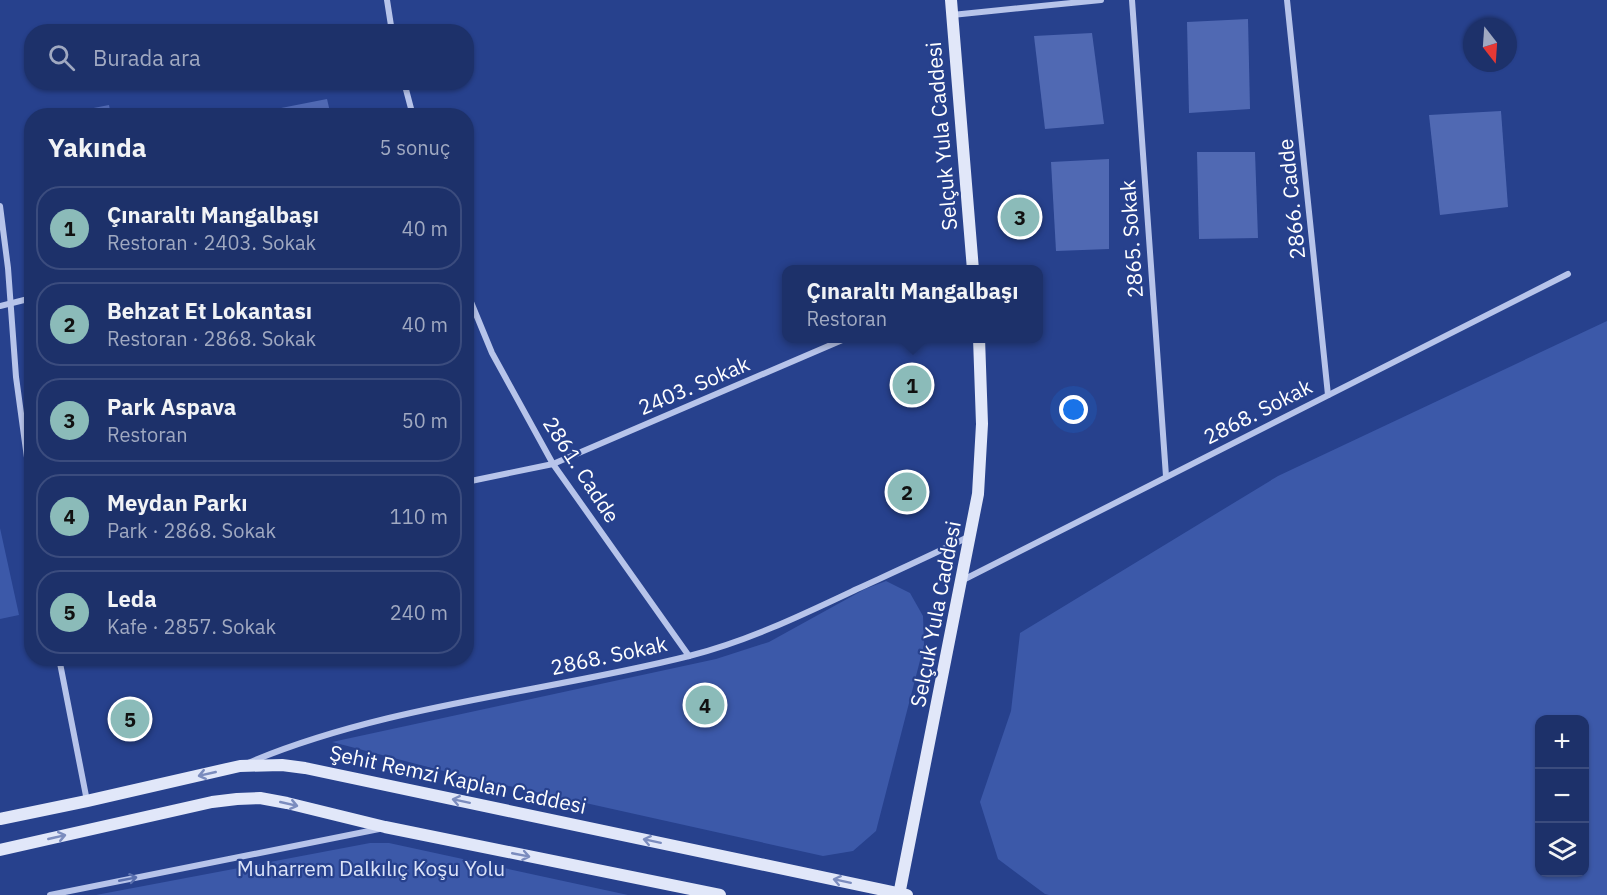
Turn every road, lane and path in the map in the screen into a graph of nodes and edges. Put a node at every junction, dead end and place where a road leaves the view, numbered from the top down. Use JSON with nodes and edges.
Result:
{"nodes":[{"id":1,"x":387,"y":0,"type":"edge"},
{"id":2,"x":951,"y":0,"type":"edge"},
{"id":3,"x":1101,"y":0,"type":"edge"},
{"id":4,"x":1132,"y":0,"type":"edge"},
{"id":5,"x":1287,"y":0,"type":"edge"},
{"id":6,"x":952,"y":15,"type":"junction"},
{"id":7,"x":391,"y":24,"type":"edge"},
{"id":8,"x":406,"y":90,"type":"edge"},
{"id":9,"x":411,"y":108,"type":"edge"},
{"id":10,"x":0,"y":206,"type":"edge"},
{"id":11,"x":973,"y":265,"type":"edge"},
{"id":12,"x":1568,"y":274,"type":"dead end"},
{"id":13,"x":24,"y":300,"type":"edge"},
{"id":14,"x":10,"y":303,"type":"junction"},
{"id":15,"x":0,"y":306,"type":"edge"},
{"id":16,"x":474,"y":309,"type":"edge"},
{"id":17,"x":839,"y":343,"type":"edge"},
{"id":18,"x":979,"y":343,"type":"edge"},
{"id":19,"x":1328,"y":395,"type":"junction"},
{"id":20,"x":24,"y":443,"type":"edge"},
{"id":21,"x":553,"y":464,"type":"junction"},
{"id":22,"x":1166,"y":476,"type":"junction"},
{"id":23,"x":474,"y":480,"type":"edge"},
{"id":24,"x":972,"y":536,"type":"junction"},
{"id":25,"x":963,"y":580,"type":"junction"},
{"id":26,"x":689,"y":656,"type":"junction"},
{"id":27,"x":61,"y":666,"type":"edge"},
{"id":28,"x":240,"y":766,"type":"junction"},
{"id":29,"x":87,"y":801,"type":"junction"},
{"id":30,"x":0,"y":819,"type":"edge"},
{"id":31,"x":385,"y":827,"type":"junction"},
{"id":32,"x":0,"y":850,"type":"edge"},
{"id":33,"x":902,"y":894,"type":"edge"},
{"id":34,"x":50,"y":895,"type":"edge"},
{"id":35,"x":720,"y":895,"type":"edge"}],
"edges":[{"from":1,"to":7,"type":"street"},
{"from":2,"to":6,"type":"main road","name":"Selçuk Yula Caddesi"},
{"from":3,"to":6,"type":"street"},
{"from":4,"to":22,"type":"street","name":"2865. Sokak"},
{"from":5,"to":19,"type":"street","name":"2866. Cadde"},
{"from":6,"to":11,"type":"main road","name":"Selçuk Yula Caddesi"},
{"from":8,"to":9,"type":"street"},
{"from":10,"to":14,"type":"street"},
{"from":12,"to":19,"type":"street","name":"2868. Sokak"},
{"from":13,"to":14,"type":"street"},
{"from":14,"to":15,"type":"street"},
{"from":14,"to":20,"type":"street"},
{"from":16,"to":21,"type":"street","name":"2861. Cadde"},
{"from":17,"to":21,"type":"street","name":"2403. Sokak"},
{"from":18,"to":24,"type":"main road","name":"Selçuk Yula Caddesi"},
{"from":19,"to":22,"type":"street","name":"2868. Sokak"},
{"from":21,"to":23,"type":"street","name":"2403. Sokak"},
{"from":21,"to":26,"type":"street","name":"2861. Cadde"},
{"from":22,"to":25,"type":"street","name":"2868. Sokak"},
{"from":24,"to":25,"type":"main road","name":"Selçuk Yula Caddesi"},
{"from":24,"to":26,"type":"street","name":"2868. Sokak"},
{"from":25,"to":33,"type":"main road","name":"Selçuk Yula Caddesi"},
{"from":26,"to":28,"type":"street","name":"2868. Sokak"},
{"from":27,"to":29,"type":"street"},
{"from":28,"to":29,"type":"main road","name":"Şehit Remzi Kaplan Caddesi","one_way":true},
{"from":33,"to":28,"type":"main road","name":"Şehit Remzi Kaplan Caddesi","one_way":true},
{"from":29,"to":30,"type":"main road","name":"Şehit Remzi Kaplan Caddesi"},
{"from":32,"to":31,"type":"main road","one_way":true},
{"from":34,"to":31,"type":"street","one_way":true},
{"from":31,"to":35,"type":"main road","one_way":true}]}
